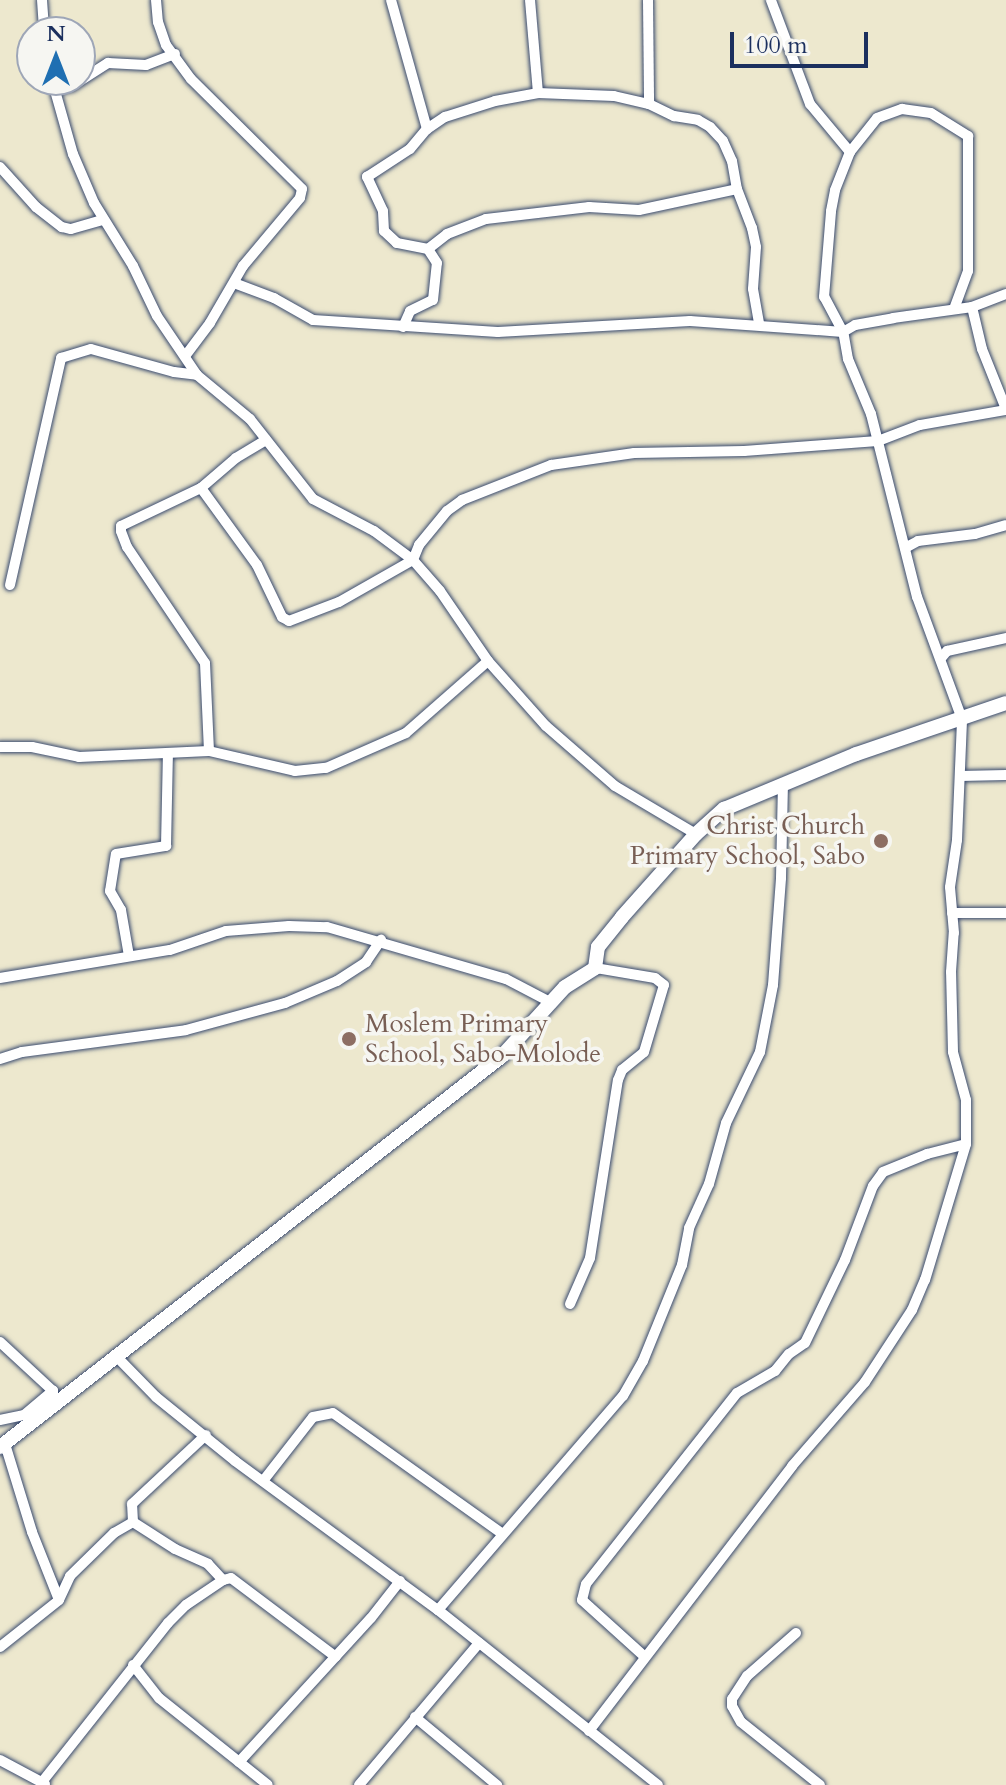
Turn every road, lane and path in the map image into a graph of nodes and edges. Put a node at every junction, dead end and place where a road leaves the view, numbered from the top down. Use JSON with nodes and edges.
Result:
{"nodes":[{"id":1,"x":156,"y":0,"type":"edge"},
{"id":2,"x":391,"y":0,"type":"edge"},
{"id":3,"x":530,"y":0,"type":"edge"},
{"id":4,"x":648,"y":0,"type":"edge"},
{"id":5,"x":771,"y":0,"type":"edge"},
{"id":6,"x":175,"y":54,"type":"junction"},
{"id":7,"x":96,"y":71,"type":"edge"},
{"id":8,"x":538,"y":93,"type":"junction"},
{"id":9,"x":57,"y":96,"type":"edge"},
{"id":10,"x":649,"y":104,"type":"junction"},
{"id":11,"x":427,"y":129,"type":"junction"},
{"id":12,"x":850,"y":152,"type":"junction"},
{"id":13,"x":0,"y":167,"type":"edge"},
{"id":14,"x":737,"y":189,"type":"junction"},
{"id":15,"x":103,"y":220,"type":"junction"},
{"id":16,"x":428,"y":249,"type":"junction"},
{"id":17,"x":234,"y":283,"type":"junction"},
{"id":18,"x":1006,"y":294,"type":"edge"},
{"id":19,"x":972,"y":307,"type":"junction"},
{"id":20,"x":954,"y":309,"type":"junction"},
{"id":21,"x":759,"y":324,"type":"junction"},
{"id":22,"x":403,"y":327,"type":"junction"},
{"id":23,"x":843,"y":332,"type":"junction"},
{"id":24,"x":186,"y":355,"type":"junction"},
{"id":25,"x":197,"y":375,"type":"junction"},
{"id":26,"x":1006,"y":410,"type":"edge"},
{"id":27,"x":266,"y":440,"type":"junction"},
{"id":28,"x":878,"y":441,"type":"junction"},
{"id":29,"x":201,"y":488,"type":"junction"},
{"id":30,"x":1006,"y":525,"type":"edge"},
{"id":31,"x":905,"y":548,"type":"junction"},
{"id":32,"x":413,"y":560,"type":"junction"},
{"id":33,"x":10,"y":585,"type":"dead end"},
{"id":34,"x":1006,"y":638,"type":"edge"},
{"id":35,"x":942,"y":657,"type":"junction"},
{"id":36,"x":488,"y":661,"type":"junction"},
{"id":37,"x":1006,"y":703,"type":"edge"},
{"id":38,"x":962,"y":719,"type":"junction"},
{"id":39,"x":0,"y":747,"type":"edge"},
{"id":40,"x":209,"y":751,"type":"junction"},
{"id":41,"x":168,"y":753,"type":"junction"},
{"id":42,"x":1006,"y":775,"type":"edge"},
{"id":43,"x":960,"y":776,"type":"junction"},
{"id":44,"x":783,"y":786,"type":"junction"},
{"id":45,"x":696,"y":834,"type":"junction"},
{"id":46,"x":952,"y":913,"type":"junction"},
{"id":47,"x":1006,"y":913,"type":"edge"},
{"id":48,"x":381,"y":940,"type":"junction"},
{"id":49,"x":129,"y":956,"type":"junction"},
{"id":50,"x":595,"y":968,"type":"junction"},
{"id":51,"x":0,"y":978,"type":"edge"},
{"id":52,"x":552,"y":1003,"type":"junction"},
{"id":53,"x":0,"y":1059,"type":"edge"},
{"id":54,"x":966,"y":1144,"type":"junction"},
{"id":55,"x":570,"y":1304,"type":"dead end"},
{"id":56,"x":0,"y":1342,"type":"edge"},
{"id":57,"x":116,"y":1356,"type":"junction"},
{"id":58,"x":53,"y":1398,"type":"junction"},
{"id":59,"x":0,"y":1420,"type":"edge"},
{"id":60,"x":206,"y":1435,"type":"junction"},
{"id":61,"x":3,"y":1446,"type":"edge"},
{"id":62,"x":263,"y":1481,"type":"junction"},
{"id":63,"x":133,"y":1522,"type":"junction"},
{"id":64,"x":501,"y":1533,"type":"junction"},
{"id":65,"x":223,"y":1580,"type":"junction"},
{"id":66,"x":400,"y":1581,"type":"junction"},
{"id":67,"x":59,"y":1600,"type":"junction"},
{"id":68,"x":438,"y":1610,"type":"junction"},
{"id":69,"x":796,"y":1633,"type":"dead end"},
{"id":70,"x":479,"y":1643,"type":"junction"},
{"id":71,"x":0,"y":1647,"type":"edge"},
{"id":72,"x":336,"y":1657,"type":"junction"},
{"id":73,"x":645,"y":1657,"type":"junction"},
{"id":74,"x":133,"y":1665,"type":"junction"},
{"id":75,"x":415,"y":1717,"type":"junction"},
{"id":76,"x":589,"y":1731,"type":"junction"},
{"id":77,"x":0,"y":1760,"type":"edge"},
{"id":78,"x":239,"y":1762,"type":"junction"},
{"id":79,"x":44,"y":1784,"type":"edge"},
{"id":80,"x":268,"y":1785,"type":"edge"},
{"id":81,"x":359,"y":1785,"type":"edge"},
{"id":82,"x":497,"y":1785,"type":"edge"},
{"id":83,"x":658,"y":1785,"type":"edge"},
{"id":84,"x":820,"y":1785,"type":"edge"}],
"edges":[{"from":1,"to":6,"type":"street"},
{"from":2,"to":11,"type":"street"},
{"from":3,"to":8,"type":"street"},
{"from":4,"to":10,"type":"street"},
{"from":5,"to":12,"type":"street"},
{"from":6,"to":7,"type":"street"},
{"from":6,"to":17,"type":"street"},
{"from":8,"to":10,"type":"street"},
{"from":8,"to":11,"type":"street"},
{"from":9,"to":15,"type":"street"},
{"from":10,"to":14,"type":"street"},
{"from":11,"to":16,"type":"street"},
{"from":12,"to":20,"type":"street"},
{"from":12,"to":23,"type":"street"},
{"from":13,"to":15,"type":"street"},
{"from":14,"to":16,"type":"street"},
{"from":14,"to":21,"type":"street"},
{"from":15,"to":24,"type":"street"},
{"from":16,"to":22,"type":"street"},
{"from":17,"to":22,"type":"street"},
{"from":17,"to":24,"type":"street"},
{"from":18,"to":19,"type":"street"},
{"from":19,"to":20,"type":"street"},
{"from":19,"to":26,"type":"street"},
{"from":20,"to":23,"type":"street"},
{"from":21,"to":22,"type":"street"},
{"from":21,"to":23,"type":"street"},
{"from":23,"to":28,"type":"street"},
{"from":24,"to":25,"type":"street"},
{"from":25,"to":27,"type":"street"},
{"from":25,"to":33,"type":"street"},
{"from":26,"to":28,"type":"street"},
{"from":27,"to":29,"type":"street"},
{"from":27,"to":32,"type":"street"},
{"from":28,"to":31,"type":"street"},
{"from":28,"to":32,"type":"street"},
{"from":29,"to":32,"type":"street"},
{"from":29,"to":40,"type":"street"},
{"from":30,"to":31,"type":"street"},
{"from":31,"to":35,"type":"street"},
{"from":32,"to":36,"type":"street"},
{"from":34,"to":35,"type":"street"},
{"from":35,"to":38,"type":"street"},
{"from":36,"to":40,"type":"street"},
{"from":36,"to":45,"type":"street"},
{"from":37,"to":38,"type":"street"},
{"from":38,"to":43,"type":"street"},
{"from":38,"to":44,"type":"street"},
{"from":39,"to":41,"type":"street"},
{"from":40,"to":41,"type":"street"},
{"from":41,"to":49,"type":"street"},
{"from":42,"to":43,"type":"street"},
{"from":43,"to":46,"type":"street"},
{"from":44,"to":45,"type":"street"},
{"from":44,"to":64,"type":"street"},
{"from":45,"to":50,"type":"street"},
{"from":46,"to":47,"type":"street"},
{"from":46,"to":54,"type":"street"},
{"from":48,"to":49,"type":"street"},
{"from":48,"to":52,"type":"street"},
{"from":48,"to":53,"type":"street"},
{"from":49,"to":51,"type":"street"},
{"from":50,"to":52,"type":"street"},
{"from":50,"to":55,"type":"street"},
{"from":52,"to":57,"type":"street"},
{"from":54,"to":73,"type":"street"},
{"from":54,"to":73,"type":"street"},
{"from":56,"to":58,"type":"street"},
{"from":57,"to":58,"type":"street"},
{"from":57,"to":60,"type":"street"},
{"from":58,"to":59,"type":"street"},
{"from":58,"to":61,"type":"street"},
{"from":60,"to":62,"type":"street"},
{"from":60,"to":63,"type":"street"},
{"from":61,"to":67,"type":"street"},
{"from":62,"to":64,"type":"street"},
{"from":62,"to":66,"type":"street"},
{"from":63,"to":65,"type":"street"},
{"from":63,"to":67,"type":"street"},
{"from":64,"to":68,"type":"street"},
{"from":65,"to":72,"type":"street"},
{"from":65,"to":74,"type":"street"},
{"from":66,"to":68,"type":"street"},
{"from":66,"to":72,"type":"street"},
{"from":67,"to":71,"type":"street"},
{"from":68,"to":70,"type":"street"},
{"from":69,"to":84,"type":"street"},
{"from":70,"to":75,"type":"street"},
{"from":70,"to":76,"type":"street"},
{"from":72,"to":78,"type":"street"},
{"from":73,"to":76,"type":"street"},
{"from":74,"to":78,"type":"street"},
{"from":74,"to":79,"type":"street"},
{"from":75,"to":81,"type":"street"},
{"from":75,"to":82,"type":"street"},
{"from":76,"to":83,"type":"street"},
{"from":77,"to":79,"type":"street"},
{"from":78,"to":80,"type":"street"}]}
